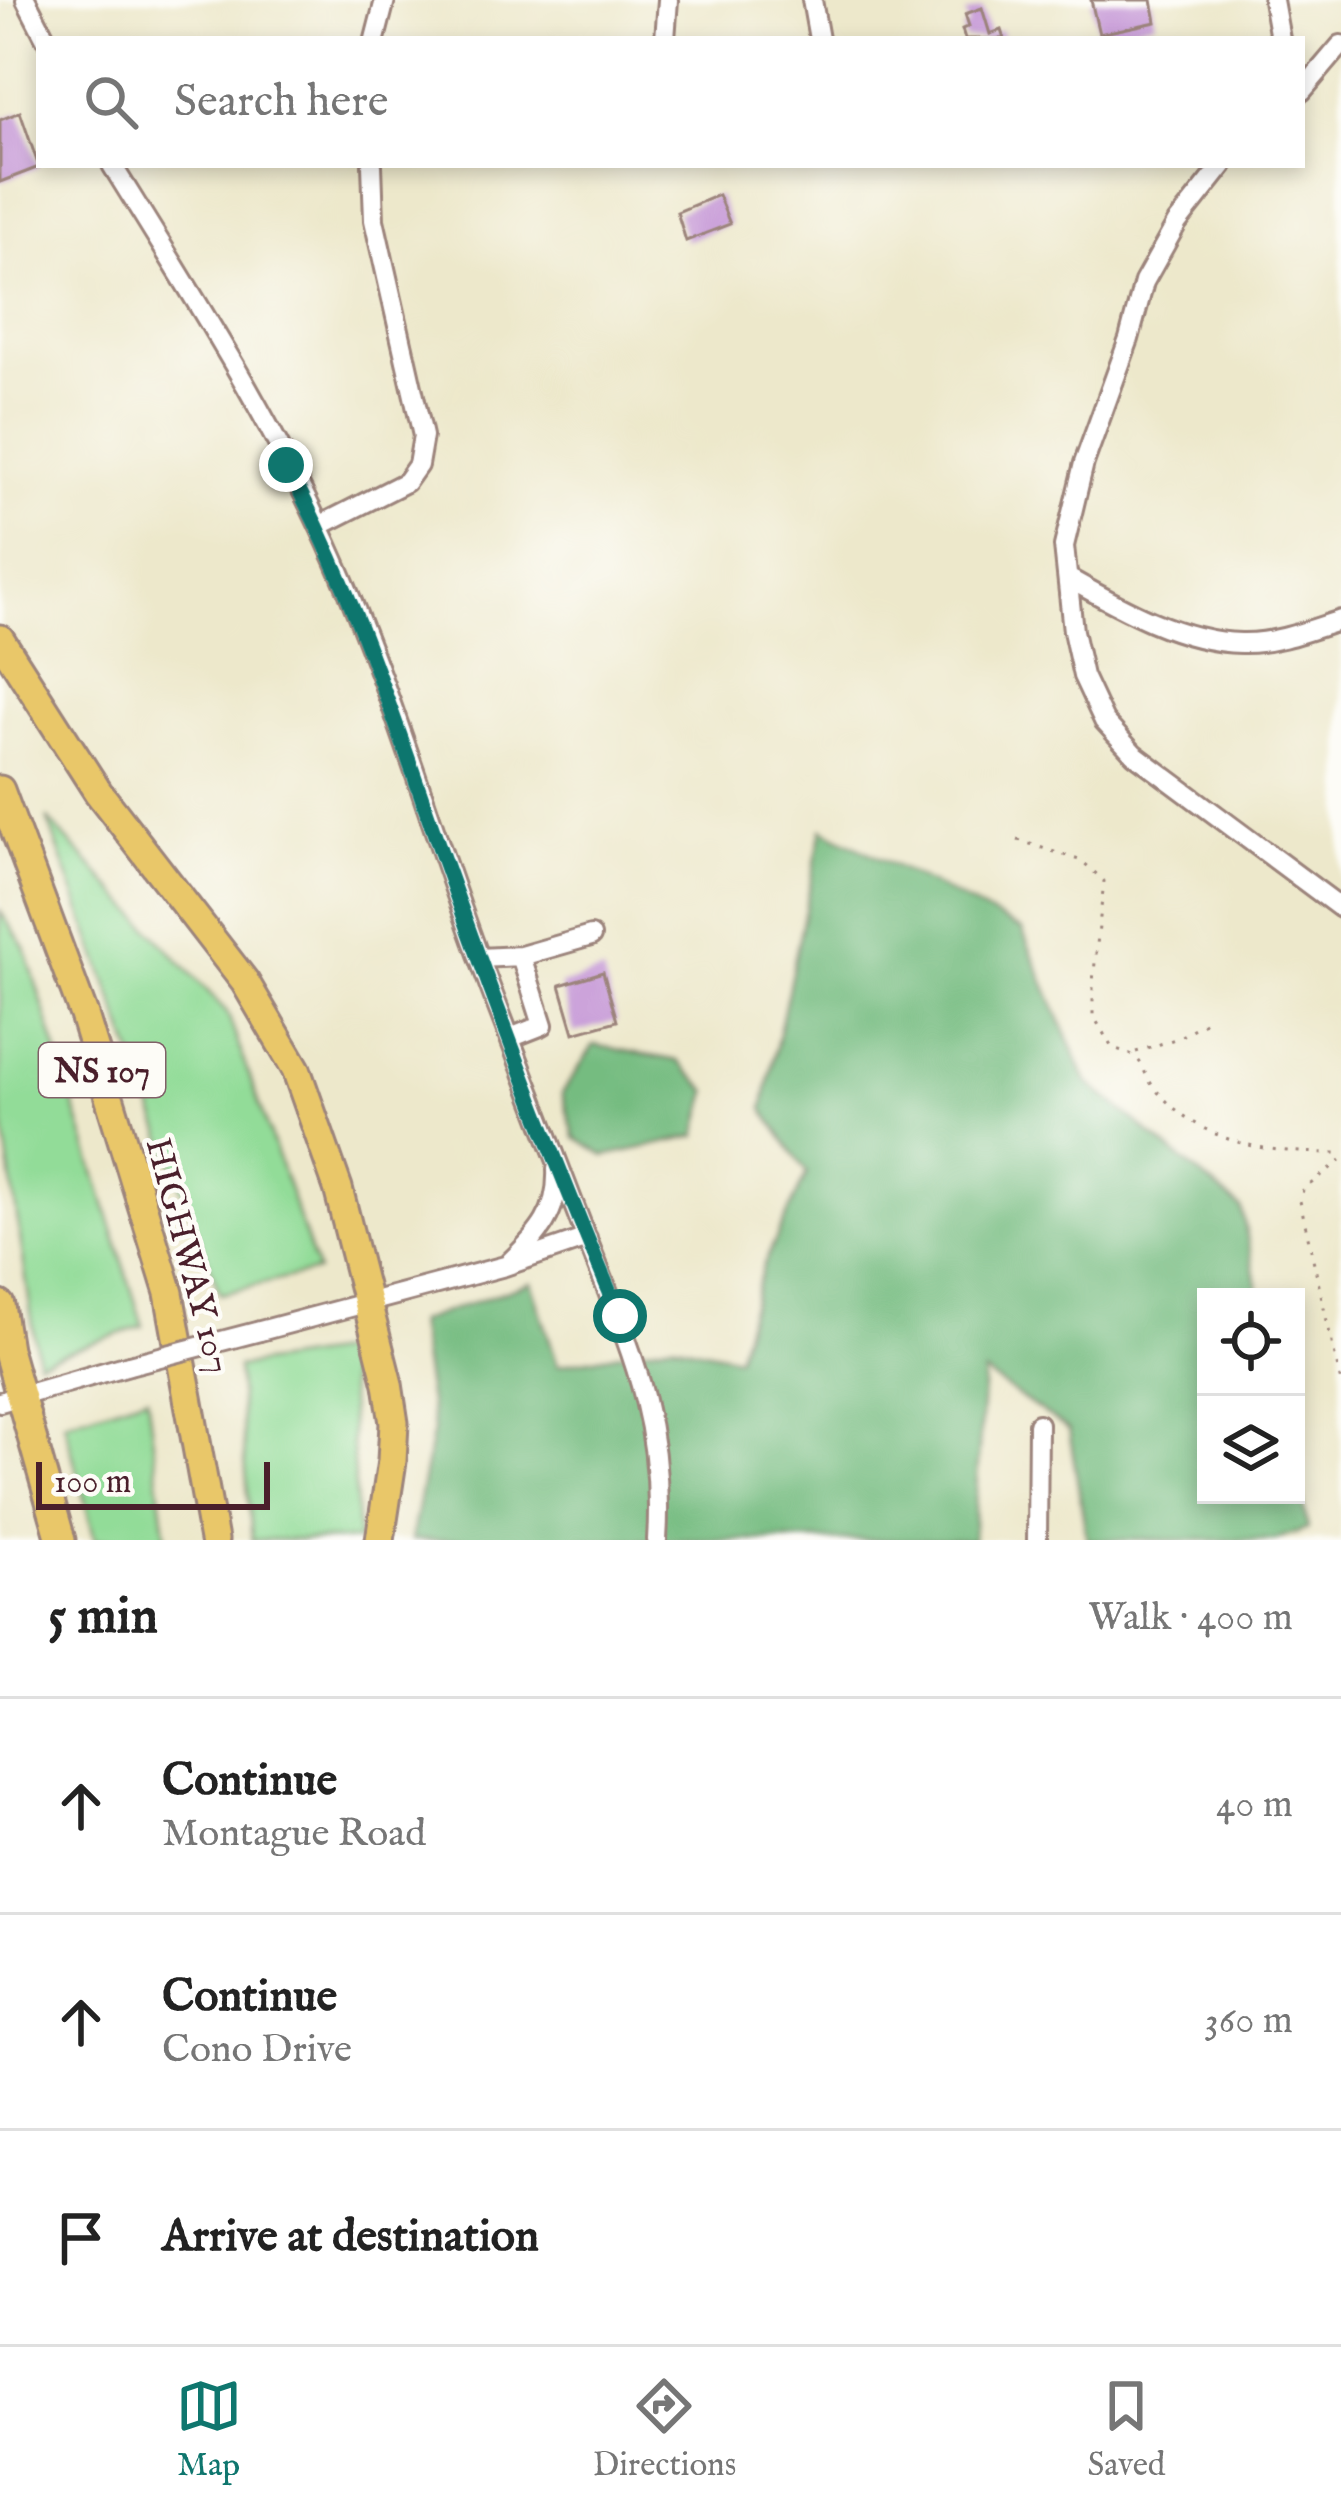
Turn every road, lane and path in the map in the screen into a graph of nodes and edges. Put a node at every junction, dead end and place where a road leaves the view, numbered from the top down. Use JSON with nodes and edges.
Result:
{"nodes":[{"id":1,"x":26,"y":0,"type":"edge"},
{"id":2,"x":385,"y":0,"type":"edge"},
{"id":3,"x":668,"y":0,"type":"edge"},
{"id":4,"x":812,"y":0,"type":"edge"},
{"id":5,"x":1273,"y":0,"type":"edge"},
{"id":6,"x":44,"y":36,"type":"edge"},
{"id":7,"x":376,"y":36,"type":"edge"},
{"id":8,"x":664,"y":36,"type":"edge"},
{"id":9,"x":818,"y":36,"type":"edge"},
{"id":10,"x":1279,"y":36,"type":"edge"},
{"id":11,"x":1341,"y":45,"type":"edge"},
{"id":12,"x":1305,"y":87,"type":"edge"},
{"id":13,"x":114,"y":168,"type":"edge"},
{"id":14,"x":372,"y":168,"type":"edge"},
{"id":15,"x":1221,"y":168,"type":"edge"},
{"id":16,"x":319,"y":526,"type":"junction"},
{"id":17,"x":1068,"y":578,"type":"junction"},
{"id":18,"x":1341,"y":620,"type":"edge"},
{"id":19,"x":0,"y":639,"type":"edge"},
{"id":20,"x":0,"y":790,"type":"edge"},
{"id":21,"x":1018,"y":839,"type":"dead end"},
{"id":22,"x":1341,"y":908,"type":"edge"},
{"id":23,"x":591,"y":936,"type":"dead end"},
{"id":24,"x":521,"y":956,"type":"junction"},
{"id":25,"x":478,"y":958,"type":"junction"},
{"id":26,"x":1206,"y":1021,"type":"dead end"},
{"id":27,"x":510,"y":1038,"type":"junction"},
{"id":28,"x":1134,"y":1053,"type":"junction"},
{"id":29,"x":1341,"y":1157,"type":"edge"},
{"id":30,"x":557,"y":1158,"type":"junction"},
{"id":31,"x":587,"y":1238,"type":"junction"},
{"id":32,"x":506,"y":1266,"type":"junction"},
{"id":33,"x":368,"y":1300,"type":"junction"},
{"id":34,"x":0,"y":1305,"type":"edge"},
{"id":35,"x":1341,"y":1383,"type":"edge"},
{"id":36,"x":11,"y":1400,"type":"edge"},
{"id":37,"x":1038,"y":1424,"type":"dead end"},
{"id":38,"x":61,"y":1540,"type":"edge"},
{"id":39,"x":214,"y":1540,"type":"edge"},
{"id":40,"x":380,"y":1540,"type":"edge"},
{"id":41,"x":657,"y":1540,"type":"edge"},
{"id":42,"x":1037,"y":1540,"type":"edge"}],
"edges":[{"from":1,"to":6,"type":"street"},
{"from":2,"to":7,"type":"street"},
{"from":3,"to":8,"type":"street"},
{"from":4,"to":9,"type":"street"},
{"from":5,"to":10,"type":"street"},
{"from":11,"to":12,"type":"street"},
{"from":13,"to":16,"type":"street"},
{"from":14,"to":16,"type":"street"},
{"from":15,"to":17,"type":"street"},
{"from":16,"to":25,"type":"street"},
{"from":17,"to":18,"type":"street"},
{"from":17,"to":22,"type":"street"},
{"from":19,"to":33,"type":"highway"},
{"from":20,"to":39,"type":"highway","name":"HIGHWAY 107","number":"NS 107"},
{"from":21,"to":28,"type":"path"},
{"from":23,"to":24,"type":"street"},
{"from":24,"to":25,"type":"street"},
{"from":24,"to":27,"type":"street"},
{"from":25,"to":27,"type":"street"},
{"from":26,"to":28,"type":"path"},
{"from":27,"to":30,"type":"street"},
{"from":28,"to":29,"type":"path"},
{"from":29,"to":35,"type":"path"},
{"from":30,"to":31,"type":"street"},
{"from":30,"to":32,"type":"street"},
{"from":31,"to":32,"type":"street"},
{"from":31,"to":41,"type":"street"},
{"from":32,"to":33,"type":"street"},
{"from":33,"to":36,"type":"street","bridge":true},
{"from":33,"to":40,"type":"highway"},
{"from":34,"to":36,"type":"highway"},
{"from":36,"to":38,"type":"highway"},
{"from":37,"to":42,"type":"street"}]}
